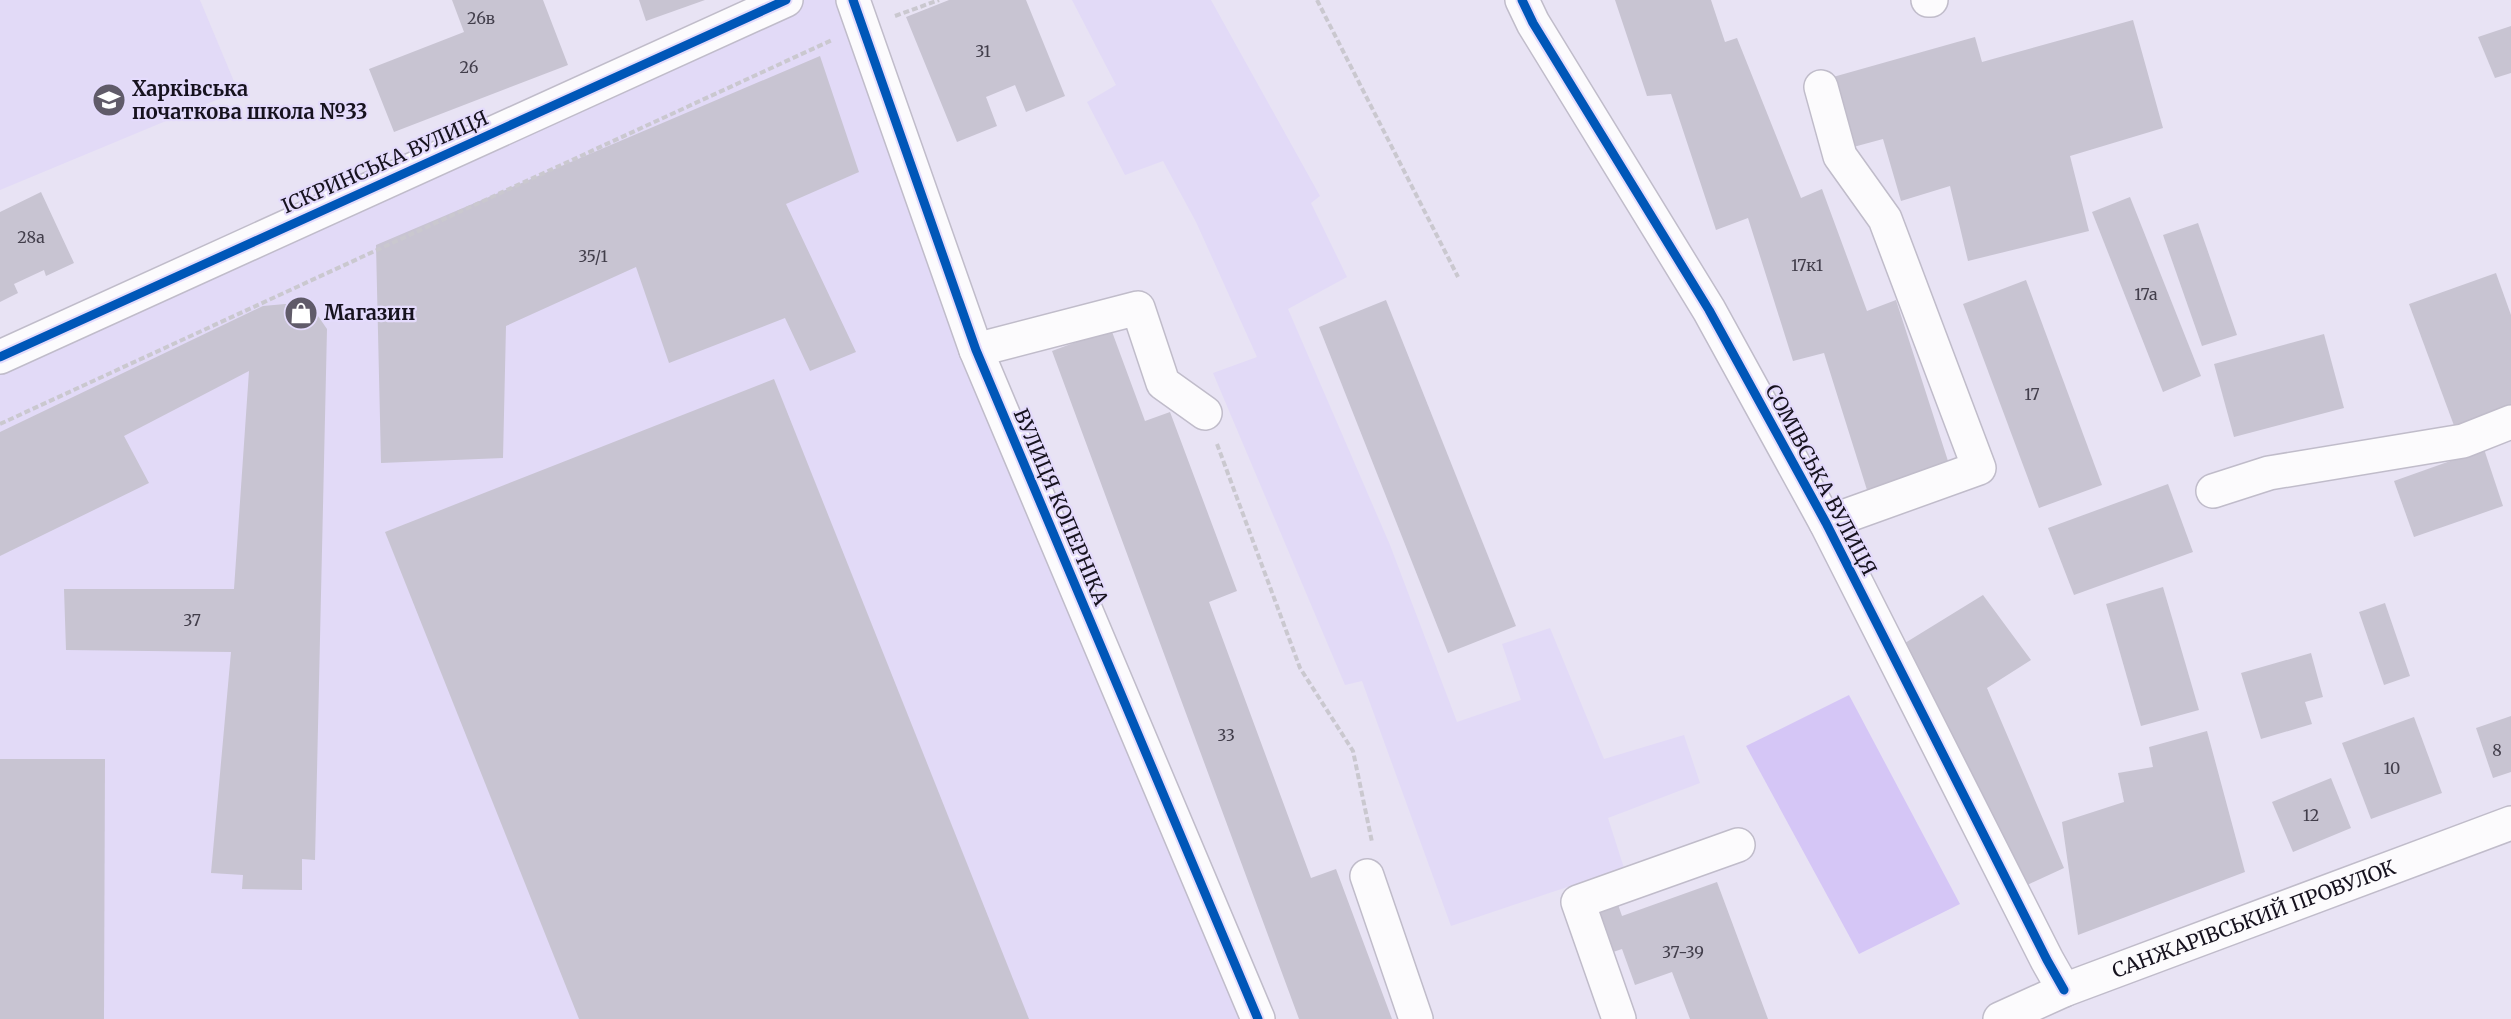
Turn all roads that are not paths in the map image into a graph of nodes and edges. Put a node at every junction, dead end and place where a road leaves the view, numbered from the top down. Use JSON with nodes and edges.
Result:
{"nodes":[{"id":1,"x":786,"y":0,"type":"edge"},
{"id":2,"x":1522,"y":0,"type":"edge"},
{"id":3,"x":858,"y":14,"type":"edge"},
{"id":4,"x":1821,"y":87,"type":"dead end"},
{"id":5,"x":976,"y":350,"type":"junction"},
{"id":6,"x":0,"y":357,"type":"edge"},
{"id":7,"x":1205,"y":413,"type":"road end"},
{"id":8,"x":2511,"y":422,"type":"edge"},
{"id":9,"x":2213,"y":491,"type":"dead end"},
{"id":10,"x":1826,"y":523,"type":"junction"},
{"id":11,"x":2511,"y":824,"type":"edge"},
{"id":12,"x":1738,"y":845,"type":"dead end"},
{"id":13,"x":1367,"y":876,"type":"road end"},
{"id":14,"x":2064,"y":990,"type":"junction"},
{"id":15,"x":1258,"y":1019,"type":"edge"},
{"id":16,"x":1416,"y":1019,"type":"edge"},
{"id":17,"x":1619,"y":1019,"type":"edge"},
{"id":18,"x":2000,"y":1019,"type":"edge"}],
"edges":[{"from":1,"to":6,"type":"street","name":"ІСКРИНСЬКА ВУЛИЦЯ"},
{"from":2,"to":10,"type":"street","name":"СОМІВСЬКА ВУЛИЦЯ"},
{"from":3,"to":5,"type":"street","name":"ВУЛИЦЯ КОПЕРНІКА"},
{"from":4,"to":10,"type":"street"},
{"from":5,"to":7,"type":"street"},
{"from":5,"to":15,"type":"street","name":"ВУЛИЦЯ КОПЕРНІКА"},
{"from":8,"to":9,"type":"street"},
{"from":10,"to":14,"type":"street","name":"СОМІВСЬКА ВУЛИЦЯ"},
{"from":11,"to":14,"type":"street","name":"САНЖАРІВСЬКИЙ ПРОВУЛОК"},
{"from":12,"to":17,"type":"street"},
{"from":13,"to":16,"type":"street"},
{"from":14,"to":18,"type":"street","name":"САНЖАРІВСЬКИЙ ПРОВУЛОК"}]}
